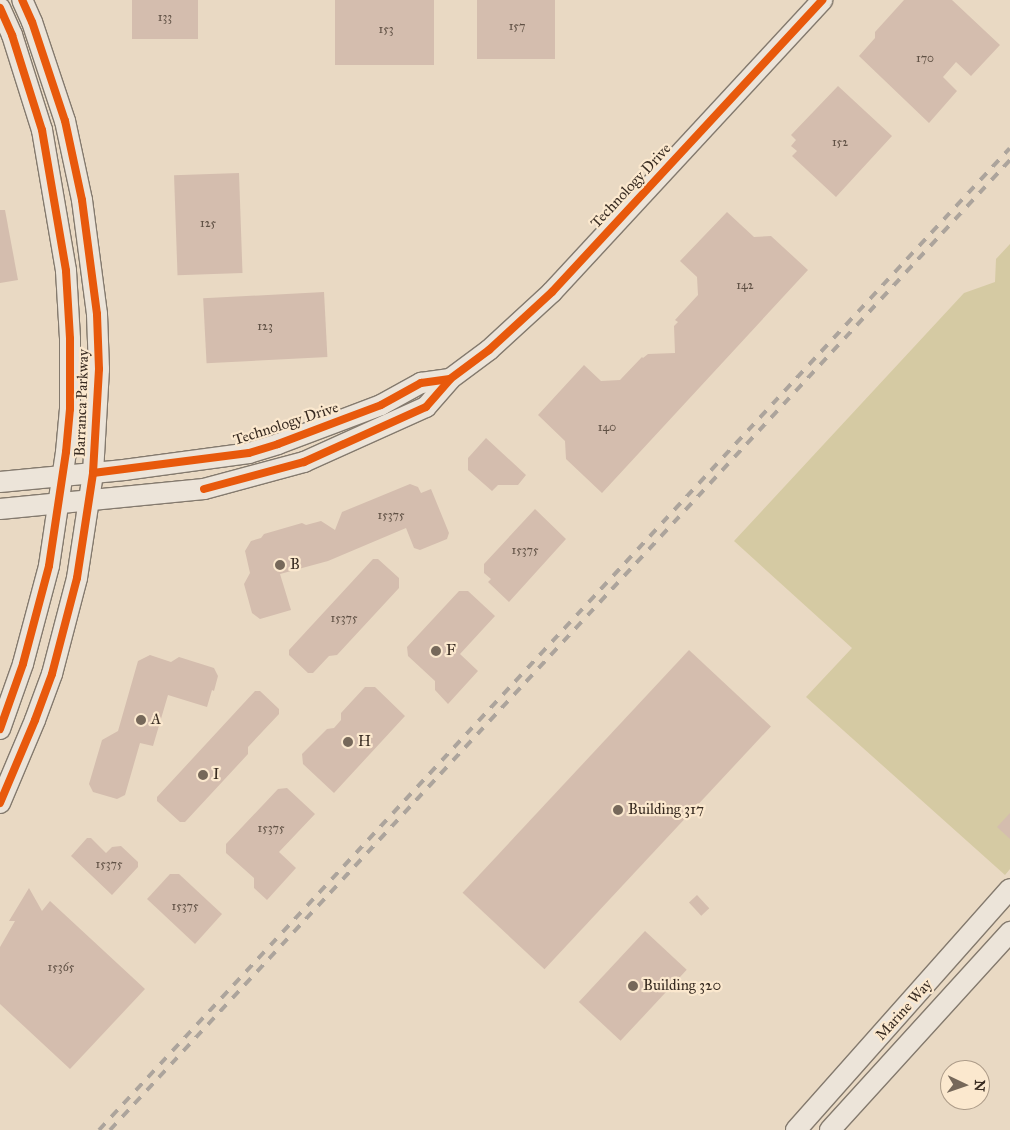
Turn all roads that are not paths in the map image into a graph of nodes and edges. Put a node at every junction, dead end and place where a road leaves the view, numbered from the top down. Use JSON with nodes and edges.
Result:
{"nodes":[{"id":1,"x":22,"y":0,"type":"edge"},
{"id":2,"x":822,"y":0,"type":"edge"},
{"id":3,"x":0,"y":8,"type":"edge"},
{"id":4,"x":450,"y":379,"type":"junction"},
{"id":5,"x":93,"y":473,"type":"junction"},
{"id":6,"x":63,"y":476,"type":"junction"},
{"id":7,"x":0,"y":482,"type":"edge"},
{"id":8,"x":90,"y":501,"type":"junction"},
{"id":9,"x":60,"y":504,"type":"junction"},
{"id":10,"x":0,"y":509,"type":"edge"},
{"id":11,"x":0,"y":729,"type":"edge"},
{"id":12,"x":0,"y":803,"type":"edge"},
{"id":13,"x":1010,"y":889,"type":"edge"},
{"id":14,"x":1010,"y":932,"type":"edge"},
{"id":15,"x":796,"y":1130,"type":"edge"},
{"id":16,"x":830,"y":1130,"type":"edge"}],
"edges":[{"from":1,"to":5,"type":"main road","name":"Barranca Parkway"},
{"from":2,"to":4,"type":"main road","name":"Technology Drive"},
{"from":3,"to":6,"type":"main road","name":"Barranca Parkway"},
{"from":4,"to":5,"type":"main road","name":"Technology Drive"},
{"from":4,"to":8,"type":"main road","name":"Technology Drive"},
{"from":5,"to":6,"type":"main road","name":"Technology Drive"},
{"from":5,"to":8,"type":"main road","name":"Barranca Parkway"},
{"from":6,"to":7,"type":"main road","name":"Technology Drive"},
{"from":6,"to":9,"type":"main road","name":"Barranca Parkway"},
{"from":8,"to":9,"type":"main road","name":"Technology Drive"},
{"from":8,"to":12,"type":"main road","name":"Barranca Parkway"},
{"from":9,"to":10,"type":"main road","name":"Technology Drive"},
{"from":9,"to":11,"type":"main road","name":"Barranca Parkway"},
{"from":13,"to":15,"type":"main road","name":"Marine Way"},
{"from":14,"to":16,"type":"main road","name":"Marine Way"}]}
